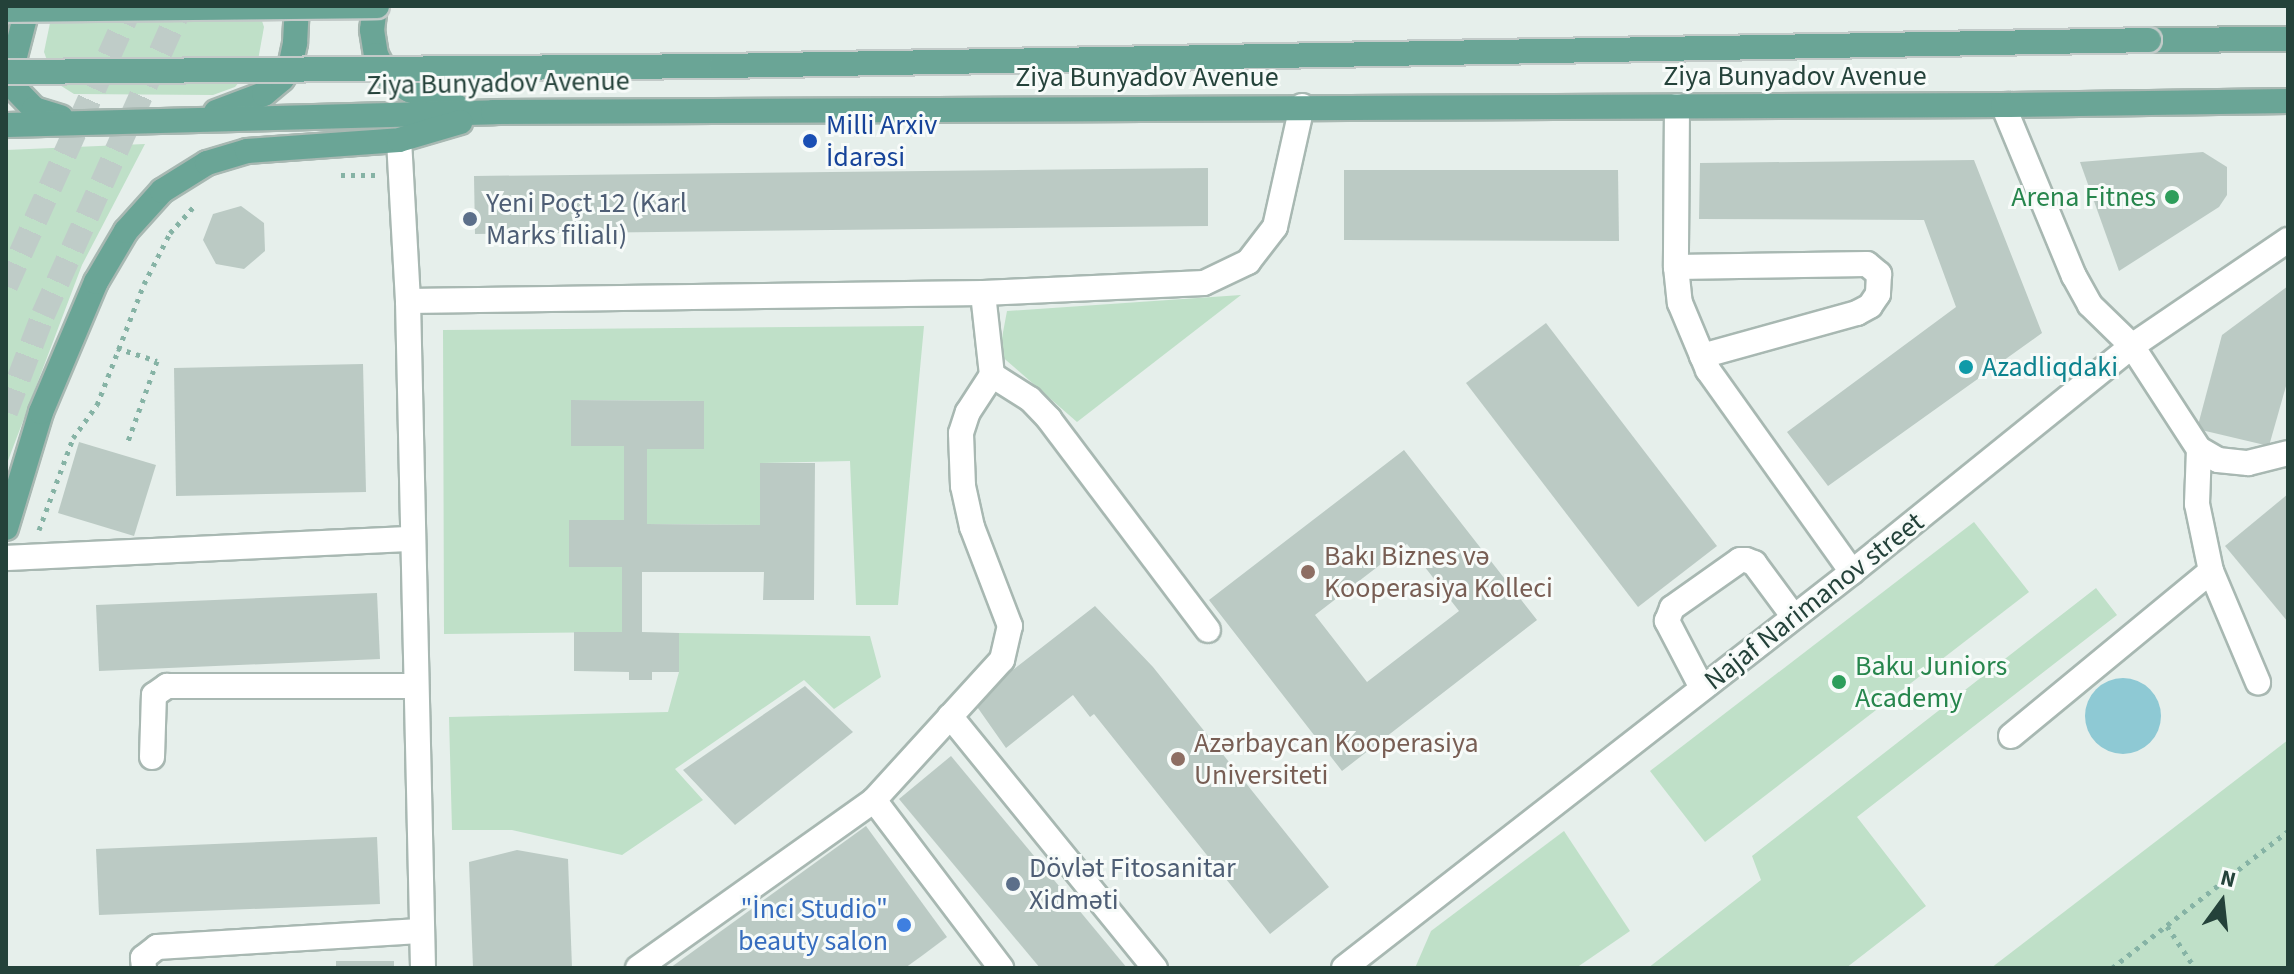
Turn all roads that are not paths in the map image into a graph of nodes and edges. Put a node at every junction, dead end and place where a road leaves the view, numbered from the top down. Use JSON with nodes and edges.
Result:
{"nodes":[{"id":1,"x":26,"y":6,"type":"edge"},
{"id":2,"x":376,"y":6,"type":"edge"},
{"id":3,"x":6,"y":10,"type":"edge"},
{"id":4,"x":295,"y":10,"type":"edge"},
{"id":5,"x":6,"y":33,"type":"edge"},
{"id":6,"x":2288,"y":39,"type":"edge"},
{"id":7,"x":6,"y":72,"type":"edge"},
{"id":8,"x":2288,"y":101,"type":"edge"},
{"id":9,"x":2003,"y":105,"type":"junction"},
{"id":10,"x":1302,"y":106,"type":"junction"},
{"id":11,"x":1677,"y":106,"type":"junction"},
{"id":12,"x":493,"y":112,"type":"junction"},
{"id":13,"x":163,"y":122,"type":"junction"},
{"id":14,"x":91,"y":123,"type":"junction"},
{"id":15,"x":6,"y":125,"type":"edge"},
{"id":16,"x":399,"y":140,"type":"junction"},
{"id":17,"x":2288,"y":240,"type":"edge"},
{"id":18,"x":1676,"y":267,"type":"junction"},
{"id":19,"x":983,"y":293,"type":"junction"},
{"id":20,"x":408,"y":301,"type":"junction"},
{"id":21,"x":2132,"y":346,"type":"junction"},
{"id":22,"x":1702,"y":356,"type":"junction"},
{"id":23,"x":992,"y":375,"type":"junction"},
{"id":24,"x":2199,"y":449,"type":"junction"},
{"id":25,"x":2288,"y":453,"type":"edge"},
{"id":26,"x":6,"y":528,"type":"edge"},
{"id":27,"x":412,"y":539,"type":"junction"},
{"id":28,"x":18,"y":558,"type":"edge"},
{"id":29,"x":2211,"y":571,"type":"junction"},
{"id":30,"x":1852,"y":572,"type":"junction"},
{"id":31,"x":1794,"y":617,"type":"junction"},
{"id":32,"x":1208,"y":630,"type":"dead end"},
{"id":33,"x":2258,"y":682,"type":"dead end"},
{"id":34,"x":416,"y":686,"type":"junction"},
{"id":35,"x":1702,"y":688,"type":"junction"},
{"id":36,"x":950,"y":716,"type":"junction"},
{"id":37,"x":2011,"y":736,"type":"dead end"},
{"id":38,"x":152,"y":757,"type":"dead end"},
{"id":39,"x":874,"y":800,"type":"junction"},
{"id":40,"x":420,"y":931,"type":"junction"},
{"id":41,"x":144,"y":968,"type":"edge"},
{"id":42,"x":423,"y":968,"type":"edge"},
{"id":43,"x":638,"y":968,"type":"edge"},
{"id":44,"x":1001,"y":968,"type":"edge"},
{"id":45,"x":1155,"y":968,"type":"edge"},
{"id":46,"x":1344,"y":968,"type":"edge"}],
"edges":[{"from":1,"to":5,"type":"main road"},
{"from":1,"to":14,"type":"main road"},
{"from":2,"to":3,"type":"main road","bridge":true},
{"from":2,"to":12,"type":"main road"},
{"from":4,"to":13,"type":"main road"},
{"from":6,"to":7,"type":"main road","name":"Ziya Bunyadov Avenue","bridge":true},
{"from":8,"to":9,"type":"main road","name":"Ziya Bunyadov Avenue"},
{"from":9,"to":11,"type":"main road","name":"Ziya Bunyadov Avenue"},
{"from":9,"to":21,"type":"street"},
{"from":10,"to":11,"type":"main road","name":"Ziya Bunyadov Avenue"},
{"from":10,"to":12,"type":"main road","name":"Ziya Bunyadov Avenue"},
{"from":10,"to":19,"type":"street"},
{"from":11,"to":18,"type":"street"},
{"from":12,"to":13,"type":"main road","name":"Ziya Bunyadov Avenue"},
{"from":12,"to":16,"type":"main road"},
{"from":13,"to":14,"type":"main road","name":"Ziya Bunyadov Avenue"},
{"from":14,"to":15,"type":"main road","name":"Ziya Bunyadov Avenue"},
{"from":16,"to":20,"type":"street"},
{"from":16,"to":26,"type":"main road"},
{"from":17,"to":21,"type":"street","name":"Najaf Narimanov street"},
{"from":18,"to":22,"type":"street"},
{"from":18,"to":22,"type":"street"},
{"from":19,"to":20,"type":"street"},
{"from":19,"to":23,"type":"street"},
{"from":20,"to":27,"type":"street"},
{"from":21,"to":24,"type":"street"},
{"from":21,"to":30,"type":"street","name":"Najaf Narimanov street"},
{"from":22,"to":30,"type":"street"},
{"from":23,"to":32,"type":"street"},
{"from":23,"to":36,"type":"street"},
{"from":24,"to":25,"type":"street"},
{"from":24,"to":29,"type":"street"},
{"from":27,"to":28,"type":"street"},
{"from":27,"to":34,"type":"street"},
{"from":29,"to":33,"type":"street"},
{"from":29,"to":37,"type":"street"},
{"from":30,"to":31,"type":"street","name":"Najaf Narimanov street"},
{"from":31,"to":35,"type":"street","name":"Najaf Narimanov street"},
{"from":31,"to":35,"type":"street"},
{"from":34,"to":38,"type":"street"},
{"from":34,"to":40,"type":"street"},
{"from":35,"to":46,"type":"street","name":"Najaf Narimanov street"},
{"from":36,"to":39,"type":"street"},
{"from":36,"to":45,"type":"street"},
{"from":39,"to":43,"type":"street"},
{"from":39,"to":44,"type":"street"},
{"from":40,"to":41,"type":"street"},
{"from":40,"to":42,"type":"street"}]}
